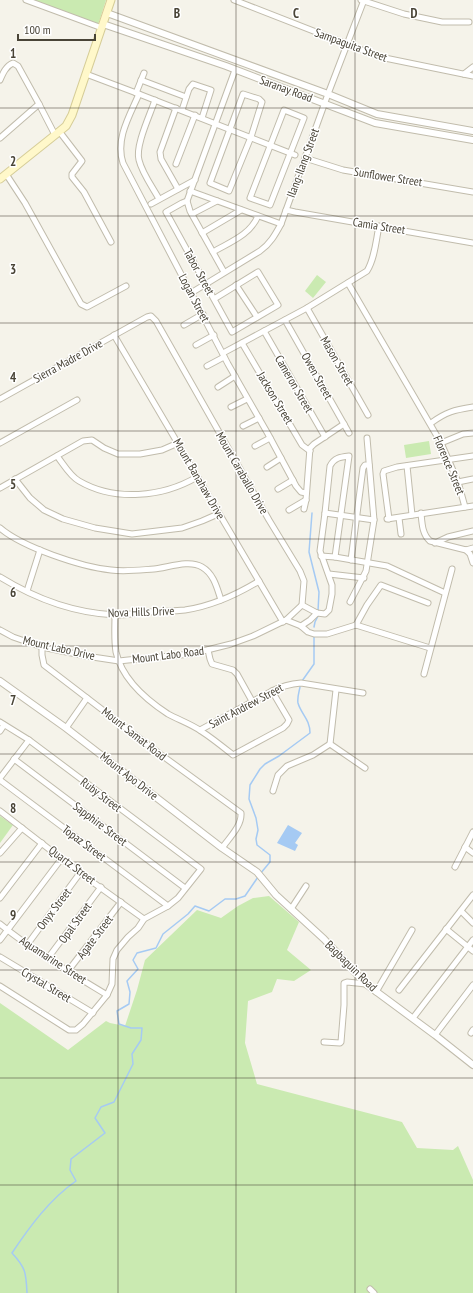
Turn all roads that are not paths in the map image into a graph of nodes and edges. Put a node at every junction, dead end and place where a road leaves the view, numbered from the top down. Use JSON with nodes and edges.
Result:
{"nodes":[{"id":1,"x":26,"y":0,"type":"edge"},
{"id":2,"x":111,"y":0,"type":"edge"},
{"id":3,"x":234,"y":0,"type":"edge"},
{"id":4,"x":363,"y":0,"type":"edge"},
{"id":5,"x":107,"y":13,"type":"junction"},
{"id":6,"x":127,"y":20,"type":"junction"},
{"id":7,"x":469,"y":22,"type":"dead end"},
{"id":8,"x":102,"y":26,"type":"junction"},
{"id":9,"x":124,"y":31,"type":"junction"},
{"id":10,"x":348,"y":44,"type":"junction"},
{"id":11,"x":473,"y":67,"type":"edge"},
{"id":12,"x":235,"y":70,"type":"junction"},
{"id":13,"x":2,"y":72,"type":"edge"},
{"id":14,"x":144,"y":73,"type":"dead end"},
{"id":15,"x":86,"y":74,"type":"junction"},
{"id":16,"x":464,"y":74,"type":"junction"},
{"id":17,"x":473,"y":76,"type":"edge"},
{"id":18,"x":0,"y":80,"type":"edge"},
{"id":19,"x":141,"y":80,"type":"junction"},
{"id":20,"x":138,"y":93,"type":"junction"},
{"id":21,"x":328,"y":94,"type":"junction"},
{"id":22,"x":186,"y":97,"type":"junction"},
{"id":23,"x":155,"y":100,"type":"junction"},
{"id":24,"x":39,"y":104,"type":"junction"},
{"id":25,"x":324,"y":104,"type":"junction"},
{"id":26,"x":176,"y":108,"type":"junction"},
{"id":27,"x":182,"y":110,"type":"junction"},
{"id":28,"x":195,"y":115,"type":"junction"},
{"id":29,"x":202,"y":118,"type":"junction"},
{"id":30,"x":216,"y":123,"type":"junction"},
{"id":31,"x":231,"y":129,"type":"junction"},
{"id":32,"x":473,"y":131,"type":"edge"},
{"id":33,"x":57,"y":133,"type":"junction"},
{"id":34,"x":251,"y":137,"type":"junction"},
{"id":35,"x":0,"y":138,"type":"edge"},
{"id":36,"x":473,"y":140,"type":"edge"},
{"id":37,"x":271,"y":145,"type":"junction"},
{"id":38,"x":293,"y":154,"type":"junction"},
{"id":39,"x":305,"y":158,"type":"junction"},
{"id":40,"x":176,"y":164,"type":"dead end"},
{"id":41,"x":6,"y":174,"type":"junction"},
{"id":42,"x":0,"y":179,"type":"edge"},
{"id":43,"x":195,"y":180,"type":"junction"},
{"id":44,"x":178,"y":189,"type":"junction"},
{"id":45,"x":190,"y":191,"type":"junction"},
{"id":46,"x":473,"y":192,"type":"edge"},
{"id":47,"x":159,"y":199,"type":"junction"},
{"id":48,"x":187,"y":201,"type":"junction"},
{"id":49,"x":217,"y":201,"type":"junction"},
{"id":50,"x":151,"y":204,"type":"dead end"},
{"id":51,"x":242,"y":210,"type":"junction"},
{"id":52,"x":286,"y":210,"type":"junction"},
{"id":53,"x":192,"y":214,"type":"junction"},
{"id":54,"x":258,"y":216,"type":"junction"},
{"id":55,"x":281,"y":224,"type":"junction"},
{"id":56,"x":379,"y":226,"type":"junction"},
{"id":57,"x":202,"y":233,"type":"junction"},
{"id":58,"x":112,"y":242,"type":"dead end"},
{"id":59,"x":473,"y":243,"type":"edge"},
{"id":60,"x":213,"y":252,"type":"junction"},
{"id":61,"x":224,"y":272,"type":"junction"},
{"id":62,"x":348,"y":283,"type":"junction"},
{"id":63,"x":206,"y":284,"type":"junction"},
{"id":64,"x":236,"y":285,"type":"junction"},
{"id":65,"x":126,"y":286,"type":"dead end"},
{"id":66,"x":191,"y":293,"type":"junction"},
{"id":67,"x":214,"y":299,"type":"junction"},
{"id":68,"x":307,"y":308,"type":"junction"},
{"id":69,"x":203,"y":314,"type":"junction"},
{"id":70,"x":257,"y":317,"type":"junction"},
{"id":71,"x":285,"y":320,"type":"junction"},
{"id":72,"x":156,"y":321,"type":"joint"},
{"id":73,"x":184,"y":325,"type":"dead end"},
{"id":74,"x":264,"y":331,"type":"junction"},
{"id":75,"x":114,"y":335,"type":"junction"},
{"id":76,"x":214,"y":335,"type":"junction"},
{"id":77,"x":242,"y":343,"type":"junction"},
{"id":78,"x":196,"y":345,"type":"dead end"},
{"id":79,"x":223,"y":355,"type":"junction"},
{"id":80,"x":207,"y":366,"type":"dead end"},
{"id":81,"x":235,"y":376,"type":"junction"},
{"id":82,"x":218,"y":386,"type":"dead end"},
{"id":83,"x":0,"y":399,"type":"edge"},
{"id":84,"x":248,"y":399,"type":"junction"},
{"id":85,"x":77,"y":400,"type":"dead end"},
{"id":86,"x":473,"y":407,"type":"edge"},
{"id":87,"x":231,"y":408,"type":"dead end"},
{"id":88,"x":368,"y":415,"type":"dead end"},
{"id":89,"x":259,"y":418,"type":"junction"},
{"id":90,"x":431,"y":423,"type":"junction"},
{"id":91,"x":344,"y":424,"type":"junction"},
{"id":92,"x":244,"y":426,"type":"dead end"},
{"id":93,"x":349,"y":433,"type":"dead end"},
{"id":94,"x":473,"y":433,"type":"edge"},
{"id":95,"x":325,"y":437,"type":"junction"},
{"id":96,"x":270,"y":438,"type":"junction"},
{"id":97,"x":367,"y":438,"type":"dead end"},
{"id":98,"x":0,"y":443,"type":"edge"},
{"id":99,"x":178,"y":443,"type":"junction"},
{"id":100,"x":441,"y":443,"type":"junction"},
{"id":101,"x":255,"y":446,"type":"dead end"},
{"id":102,"x":310,"y":451,"type":"junction"},
{"id":103,"x":57,"y":456,"type":"junction"},
{"id":104,"x":473,"y":456,"type":"edge"},
{"id":105,"x":280,"y":458,"type":"junction"},
{"id":106,"x":449,"y":459,"type":"junction"},
{"id":107,"x":369,"y":465,"type":"junction"},
{"id":108,"x":267,"y":466,"type":"dead end"},
{"id":109,"x":407,"y":466,"type":"junction"},
{"id":110,"x":198,"y":477,"type":"junction"},
{"id":111,"x":15,"y":479,"type":"junction"},
{"id":112,"x":473,"y":479,"type":"edge"},
{"id":113,"x":293,"y":480,"type":"junction"},
{"id":114,"x":458,"y":482,"type":"junction"},
{"id":115,"x":0,"y":488,"type":"edge"},
{"id":116,"x":278,"y":489,"type":"dead end"},
{"id":117,"x":306,"y":493,"type":"junction"},
{"id":118,"x":306,"y":500,"type":"junction"},
{"id":119,"x":473,"y":506,"type":"edge"},
{"id":120,"x":465,"y":507,"type":"junction"},
{"id":121,"x":289,"y":510,"type":"dead end"},
{"id":122,"x":304,"y":510,"type":"dead end"},
{"id":123,"x":326,"y":513,"type":"junction"},
{"id":124,"x":421,"y":513,"type":"junction"},
{"id":125,"x":218,"y":514,"type":"junction"},
{"id":126,"x":341,"y":514,"type":"junction"},
{"id":127,"x":412,"y":515,"type":"junction"},
{"id":128,"x":356,"y":517,"type":"junction"},
{"id":129,"x":399,"y":518,"type":"junction"},
{"id":130,"x":374,"y":520,"type":"junction"},
{"id":131,"x":0,"y":528,"type":"edge"},
{"id":132,"x":473,"y":531,"type":"edge"},
{"id":133,"x":401,"y":534,"type":"dead end"},
{"id":134,"x":435,"y":543,"type":"junction"},
{"id":135,"x":473,"y":548,"type":"edge"},
{"id":136,"x":40,"y":550,"type":"junction"},
{"id":137,"x":466,"y":550,"type":"junction"},
{"id":138,"x":321,"y":556,"type":"junction"},
{"id":139,"x":335,"y":557,"type":"junction"},
{"id":140,"x":351,"y":560,"type":"junction"},
{"id":141,"x":368,"y":563,"type":"junction"},
{"id":142,"x":473,"y":563,"type":"edge"},
{"id":143,"x":452,"y":569,"type":"dead end"},
{"id":144,"x":329,"y":574,"type":"junction"},
{"id":145,"x":0,"y":577,"type":"edge"},
{"id":146,"x":364,"y":578,"type":"junction"},
{"id":147,"x":259,"y":581,"type":"junction"},
{"id":148,"x":27,"y":592,"type":"junction"},
{"id":149,"x":445,"y":593,"type":"junction"},
{"id":150,"x":221,"y":600,"type":"junction"},
{"id":151,"x":350,"y":602,"type":"dead end"},
{"id":152,"x":428,"y":603,"type":"dead end"},
{"id":153,"x":302,"y":605,"type":"junction"},
{"id":154,"x":317,"y":613,"type":"junction"},
{"id":155,"x":115,"y":615,"type":"junction"},
{"id":156,"x":285,"y":621,"type":"junction"},
{"id":157,"x":356,"y":625,"type":"junction"},
{"id":158,"x":301,"y":626,"type":"junction"},
{"id":159,"x":0,"y":630,"type":"edge"},
{"id":160,"x":42,"y":647,"type":"junction"},
{"id":161,"x":430,"y":648,"type":"junction"},
{"id":162,"x":208,"y":650,"type":"junction"},
{"id":163,"x":119,"y":661,"type":"junction"},
{"id":164,"x":424,"y":674,"type":"dead end"},
{"id":165,"x":0,"y":681,"type":"edge"},
{"id":166,"x":336,"y":690,"type":"junction"},
{"id":167,"x":272,"y":691,"type":"junction"},
{"id":168,"x":363,"y":693,"type":"dead end"},
{"id":169,"x":87,"y":698,"type":"junction"},
{"id":170,"x":252,"y":701,"type":"junction"},
{"id":171,"x":2,"y":723,"type":"edge"},
{"id":172,"x":66,"y":728,"type":"junction"},
{"id":173,"x":0,"y":730,"type":"edge"},
{"id":174,"x":200,"y":730,"type":"junction"},
{"id":175,"x":29,"y":740,"type":"junction"},
{"id":176,"x":330,"y":744,"type":"junction"},
{"id":177,"x":14,"y":759,"type":"junction"},
{"id":178,"x":365,"y":768,"type":"dead end"},
{"id":179,"x":0,"y":779,"type":"edge"},
{"id":180,"x":273,"y":791,"type":"dead end"},
{"id":181,"x":0,"y":810,"type":"edge"},
{"id":182,"x":22,"y":828,"type":"junction"},
{"id":183,"x":473,"y":832,"type":"edge"},
{"id":184,"x":42,"y":843,"type":"junction"},
{"id":185,"x":465,"y":847,"type":"junction"},
{"id":186,"x":222,"y":848,"type":"junction"},
{"id":187,"x":0,"y":853,"type":"edge"},
{"id":188,"x":473,"y":853,"type":"edge"},
{"id":189,"x":62,"y":858,"type":"junction"},
{"id":190,"x":455,"y":867,"type":"dead end"},
{"id":191,"x":257,"y":872,"type":"joint"},
{"id":192,"x":80,"y":873,"type":"junction"},
{"id":193,"x":306,"y":886,"type":"dead end"},
{"id":194,"x":101,"y":887,"type":"junction"},
{"id":195,"x":185,"y":888,"type":"junction"},
{"id":196,"x":473,"y":894,"type":"edge"},
{"id":197,"x":0,"y":898,"type":"edge"},
{"id":198,"x":121,"y":902,"type":"junction"},
{"id":199,"x":168,"y":906,"type":"junction"},
{"id":200,"x":291,"y":909,"type":"junction"},
{"id":201,"x":460,"y":911,"type":"junction"},
{"id":202,"x":144,"y":919,"type":"junction"},
{"id":203,"x":473,"y":923,"type":"edge"},
{"id":204,"x":0,"y":924,"type":"edge"},
{"id":205,"x":446,"y":929,"type":"junction"},
{"id":206,"x":7,"y":930,"type":"junction"},
{"id":207,"x":412,"y":930,"type":"dead end"},
{"id":208,"x":0,"y":940,"type":"edge"},
{"id":209,"x":473,"y":940,"type":"edge"},
{"id":210,"x":27,"y":944,"type":"junction"},
{"id":211,"x":468,"y":947,"type":"junction"},
{"id":212,"x":473,"y":951,"type":"edge"},
{"id":213,"x":0,"y":957,"type":"edge"},
{"id":214,"x":48,"y":958,"type":"junction"},
{"id":215,"x":68,"y":971,"type":"junction"},
{"id":216,"x":366,"y":984,"type":"junction"},
{"id":217,"x":473,"y":985,"type":"edge"},
{"id":218,"x":0,"y":986,"type":"edge"},
{"id":219,"x":400,"y":990,"type":"dead end"},
{"id":220,"x":376,"y":992,"type":"junction"},
{"id":221,"x":107,"y":994,"type":"junction"},
{"id":222,"x":93,"y":1013,"type":"junction"},
{"id":223,"x":413,"y":1018,"type":"junction"},
{"id":224,"x":435,"y":1035,"type":"junction"},
{"id":225,"x":324,"y":1042,"type":"dead end"},
{"id":226,"x":473,"y":1065,"type":"edge"}],
"edges":[{"from":1,"to":8,"type":"street"},
{"from":2,"to":5,"type":"main road"},
{"from":3,"to":10,"type":"street","name":"Sampaguita Street"},
{"from":4,"to":7,"type":"street"},
{"from":4,"to":10,"type":"street","name":"Ilang-Ilang Street"},
{"from":5,"to":6,"type":"street","name":"Saranay Road"},
{"from":5,"to":8,"type":"main road"},
{"from":6,"to":9,"type":"street"},
{"from":6,"to":21,"type":"street","name":"Saranay Road"},
{"from":8,"to":9,"type":"street","name":"Saranay Road"},
{"from":8,"to":15,"type":"main road"},
{"from":9,"to":12,"type":"street","name":"Saranay Road"},
{"from":10,"to":16,"type":"street","name":"Sampaguita Street"},
{"from":10,"to":21,"type":"street","name":"Ilang-Ilang Street"},
{"from":11,"to":16,"type":"street"},
{"from":12,"to":25,"type":"street","name":"Saranay Road"},
{"from":12,"to":30,"type":"street"},
{"from":13,"to":18,"type":"street"},
{"from":13,"to":24,"type":"street"},
{"from":14,"to":19,"type":"street","name":"Logan Street"},
{"from":15,"to":20,"type":"street"},
{"from":15,"to":33,"type":"main road"},
{"from":16,"to":17,"type":"street","name":"Sampaguita Street"},
{"from":19,"to":20,"type":"street","name":"Logan Street"},
{"from":19,"to":22,"type":"street"},
{"from":20,"to":23,"type":"street"},
{"from":20,"to":66,"type":"street","name":"Logan Street"},
{"from":21,"to":25,"type":"street","name":"Ilang-Ilang Street"},
{"from":21,"to":32,"type":"street","name":"Saranay Road"},
{"from":22,"to":27,"type":"street"},
{"from":22,"to":29,"type":"street"},
{"from":23,"to":26,"type":"street"},
{"from":23,"to":47,"type":"street"},
{"from":24,"to":33,"type":"street"},
{"from":24,"to":35,"type":"street"},
{"from":25,"to":36,"type":"street","name":"Saranay Road"},
{"from":25,"to":39,"type":"street","name":"Ilang-Ilang Street"},
{"from":26,"to":27,"type":"street"},
{"from":26,"to":44,"type":"street"},
{"from":27,"to":28,"type":"street"},
{"from":28,"to":29,"type":"street"},
{"from":28,"to":40,"type":"street"},
{"from":29,"to":30,"type":"street"},
{"from":30,"to":31,"type":"street"},
{"from":30,"to":43,"type":"street"},
{"from":31,"to":34,"type":"street"},
{"from":31,"to":34,"type":"street"},
{"from":31,"to":34,"type":"street"},
{"from":33,"to":41,"type":"main road"},
{"from":33,"to":58,"type":"street"},
{"from":34,"to":37,"type":"street"},
{"from":37,"to":38,"type":"street"},
{"from":37,"to":38,"type":"street"},
{"from":37,"to":38,"type":"street"},
{"from":39,"to":46,"type":"street","name":"Sunflower Street"},
{"from":39,"to":52,"type":"street","name":"Ilang-Ilang Street"},
{"from":41,"to":42,"type":"main road"},
{"from":41,"to":65,"type":"street"},
{"from":43,"to":44,"type":"street"},
{"from":43,"to":45,"type":"street"},
{"from":44,"to":47,"type":"street"},
{"from":45,"to":48,"type":"street"},
{"from":45,"to":49,"type":"street"},
{"from":47,"to":50,"type":"street"},
{"from":48,"to":53,"type":"street"},
{"from":48,"to":63,"type":"street","name":"Tabor Street"},
{"from":49,"to":51,"type":"street"},
{"from":49,"to":53,"type":"street"},
{"from":51,"to":54,"type":"street"},
{"from":51,"to":57,"type":"street"},
{"from":52,"to":55,"type":"street","name":"Ilang-Ilang Street"},
{"from":52,"to":56,"type":"street","name":"Camia Street"},
{"from":53,"to":57,"type":"street"},
{"from":54,"to":55,"type":"street"},
{"from":54,"to":60,"type":"street"},
{"from":55,"to":61,"type":"street","name":"Ilang-Ilang Street"},
{"from":56,"to":59,"type":"street","name":"Camia Street"},
{"from":56,"to":62,"type":"street"},
{"from":57,"to":60,"type":"street"},
{"from":60,"to":61,"type":"street"},
{"from":61,"to":63,"type":"street","name":"Ilang-Ilang Street"},
{"from":62,"to":68,"type":"street"},
{"from":62,"to":90,"type":"street","name":"Florence Street"},
{"from":63,"to":66,"type":"street","name":"Ilang-Ilang Street"},
{"from":63,"to":67,"type":"street","name":"Tabor Street"},
{"from":64,"to":67,"type":"street"},
{"from":64,"to":70,"type":"street"},
{"from":64,"to":70,"type":"street"},
{"from":66,"to":69,"type":"street","name":"Logan Street"},
{"from":67,"to":70,"type":"street","name":"Tabor Street"},
{"from":68,"to":71,"type":"street"},
{"from":68,"to":88,"type":"street","name":"Mason Street"},
{"from":69,"to":73,"type":"street"},
{"from":69,"to":76,"type":"street","name":"Logan Street"},
{"from":71,"to":74,"type":"street"},
{"from":71,"to":91,"type":"street","name":"Owen Street"},
{"from":72,"to":75,"type":"street","name":"Sierra Madre Drive"},
{"from":72,"to":153,"type":"street","name":"Mount Caraballo Drive"},
{"from":74,"to":77,"type":"street"},
{"from":74,"to":95,"type":"street","name":"Cameron Street"},
{"from":75,"to":83,"type":"street","name":"Sierra Madre Drive"},
{"from":75,"to":99,"type":"street","name":"Mount Banahaw Drive"},
{"from":76,"to":78,"type":"street"},
{"from":76,"to":79,"type":"street","name":"Logan Street"},
{"from":77,"to":79,"type":"street"},
{"from":77,"to":102,"type":"street","name":"Jackson Street"},
{"from":79,"to":80,"type":"street"},
{"from":79,"to":81,"type":"street","name":"Logan Street"},
{"from":81,"to":82,"type":"street"},
{"from":81,"to":84,"type":"street","name":"Logan Street"},
{"from":84,"to":87,"type":"street"},
{"from":84,"to":89,"type":"street","name":"Logan Street"},
{"from":85,"to":98,"type":"street"},
{"from":86,"to":90,"type":"street"},
{"from":89,"to":92,"type":"street"},
{"from":89,"to":96,"type":"street","name":"Logan Street"},
{"from":90,"to":100,"type":"street","name":"Florence Street"},
{"from":91,"to":93,"type":"street","name":"Owen Street"},
{"from":91,"to":95,"type":"street"},
{"from":94,"to":100,"type":"street"},
{"from":95,"to":102,"type":"street"},
{"from":96,"to":101,"type":"street"},
{"from":96,"to":105,"type":"street","name":"Logan Street"},
{"from":97,"to":107,"type":"street"},
{"from":99,"to":103,"type":"street"},
{"from":99,"to":110,"type":"street","name":"Mount Banahaw Drive"},
{"from":100,"to":106,"type":"street","name":"Florence Street"},
{"from":102,"to":117,"type":"street"},
{"from":103,"to":110,"type":"street"},
{"from":103,"to":111,"type":"street"},
{"from":104,"to":106,"type":"street"},
{"from":105,"to":108,"type":"street"},
{"from":105,"to":113,"type":"street","name":"Logan Street"},
{"from":106,"to":109,"type":"street"},
{"from":106,"to":114,"type":"street","name":"Florence Street"},
{"from":107,"to":128,"type":"street"},
{"from":107,"to":130,"type":"street"},
{"from":109,"to":127,"type":"street"},
{"from":109,"to":129,"type":"street"},
{"from":110,"to":125,"type":"street","name":"Mount Banahaw Drive"},
{"from":111,"to":115,"type":"street"},
{"from":111,"to":125,"type":"street"},
{"from":112,"to":114,"type":"street"},
{"from":113,"to":116,"type":"street"},
{"from":113,"to":117,"type":"street","name":"Logan Street"},
{"from":114,"to":120,"type":"street","name":"Florence Street"},
{"from":117,"to":118,"type":"street"},
{"from":118,"to":121,"type":"street"},
{"from":118,"to":122,"type":"street"},
{"from":119,"to":120,"type":"street"},
{"from":120,"to":124,"type":"street"},
{"from":123,"to":126,"type":"street"},
{"from":123,"to":126,"type":"street"},
{"from":123,"to":138,"type":"street"},
{"from":124,"to":127,"type":"street"},
{"from":124,"to":134,"type":"street"},
{"from":125,"to":147,"type":"street","name":"Mount Banahaw Drive"},
{"from":126,"to":128,"type":"street"},
{"from":126,"to":139,"type":"street"},
{"from":127,"to":129,"type":"street"},
{"from":128,"to":130,"type":"street"},
{"from":128,"to":140,"type":"street"},
{"from":129,"to":133,"type":"street"},
{"from":130,"to":141,"type":"street"},
{"from":131,"to":136,"type":"street"},
{"from":132,"to":134,"type":"street"},
{"from":134,"to":137,"type":"street"},
{"from":135,"to":137,"type":"street"},
{"from":136,"to":148,"type":"street"},
{"from":136,"to":150,"type":"street"},
{"from":137,"to":142,"type":"street"},
{"from":138,"to":139,"type":"street"},
{"from":138,"to":144,"type":"street"},
{"from":139,"to":140,"type":"street"},
{"from":140,"to":141,"type":"street"},
{"from":141,"to":146,"type":"street"},
{"from":141,"to":149,"type":"street"},
{"from":143,"to":149,"type":"street"},
{"from":144,"to":146,"type":"street"},
{"from":144,"to":154,"type":"street"},
{"from":145,"to":148,"type":"street","name":"Nova Hills Drive"},
{"from":146,"to":151,"type":"street"},
{"from":147,"to":150,"type":"street","name":"Nova Hills Drive"},
{"from":147,"to":156,"type":"street","name":"Mount Banahaw Drive"},
{"from":148,"to":155,"type":"street","name":"Nova Hills Drive"},
{"from":149,"to":161,"type":"street"},
{"from":150,"to":155,"type":"street","name":"Nova Hills Drive"},
{"from":152,"to":157,"type":"street"},
{"from":153,"to":154,"type":"street"},
{"from":153,"to":156,"type":"street"},
{"from":154,"to":158,"type":"street"},
{"from":155,"to":163,"type":"street"},
{"from":156,"to":158,"type":"street"},
{"from":156,"to":162,"type":"street","name":"Mount Labo Road"},
{"from":157,"to":158,"type":"street"},
{"from":157,"to":161,"type":"street"},
{"from":159,"to":160,"type":"street","name":"Mount Labo Drive"},
{"from":160,"to":163,"type":"street","name":"Mount Labo Drive"},
{"from":160,"to":169,"type":"street","name":"Mount Samat Road"},
{"from":161,"to":164,"type":"street"},
{"from":162,"to":163,"type":"street","name":"Mount Labo Road"},
{"from":162,"to":170,"type":"street"},
{"from":163,"to":174,"type":"street"},
{"from":165,"to":172,"type":"street","name":"Mount Apo Drive"},
{"from":166,"to":167,"type":"street","name":"Saint Andrew Street"},
{"from":166,"to":168,"type":"street","name":"Saint Andrew Street"},
{"from":166,"to":176,"type":"street"},
{"from":167,"to":170,"type":"street","name":"Saint Andrew Street"},
{"from":167,"to":174,"type":"street"},
{"from":169,"to":172,"type":"street"},
{"from":169,"to":186,"type":"street","name":"Mount Samat Road"},
{"from":170,"to":174,"type":"street","name":"Saint Andrew Street"},
{"from":171,"to":173,"type":"street"},
{"from":171,"to":175,"type":"street","name":"Ruby Street"},
{"from":172,"to":186,"type":"street","name":"Mount Apo Drive"},
{"from":175,"to":177,"type":"street"},
{"from":175,"to":195,"type":"street","name":"Ruby Street"},
{"from":176,"to":178,"type":"street"},
{"from":176,"to":180,"type":"street"},
{"from":177,"to":179,"type":"street"},
{"from":177,"to":195,"type":"street","name":"Sapphire Street"},
{"from":179,"to":199,"type":"street","name":"Topaz Street"},
{"from":181,"to":182,"type":"street","name":"Quartz Street"},
{"from":182,"to":184,"type":"street","name":"Quartz Street"},
{"from":182,"to":187,"type":"street"},
{"from":183,"to":185,"type":"street"},
{"from":184,"to":189,"type":"street","name":"Quartz Street"},
{"from":184,"to":197,"type":"street"},
{"from":185,"to":188,"type":"street"},
{"from":185,"to":190,"type":"street"},
{"from":186,"to":191,"type":"street","name":"Mount Apo Drive"},
{"from":189,"to":192,"type":"street","name":"Quartz Street"},
{"from":189,"to":206,"type":"street"},
{"from":191,"to":200,"type":"street","name":"Bagbaguin Road"},
{"from":192,"to":194,"type":"street","name":"Quartz Street"},
{"from":192,"to":210,"type":"street","name":"Onyx Street"},
{"from":193,"to":200,"type":"street"},
{"from":194,"to":198,"type":"street","name":"Quartz Street"},
{"from":194,"to":214,"type":"street","name":"Opal Street"},
{"from":195,"to":199,"type":"street"},
{"from":196,"to":201,"type":"street"},
{"from":198,"to":202,"type":"street","name":"Quartz Street"},
{"from":198,"to":215,"type":"street","name":"Agate Street"},
{"from":199,"to":202,"type":"street"},
{"from":200,"to":216,"type":"street","name":"Bagbaguin Road"},
{"from":201,"to":203,"type":"street"},
{"from":201,"to":205,"type":"street"},
{"from":202,"to":221,"type":"street"},
{"from":204,"to":206,"type":"street","name":"Aquamarine Street"},
{"from":205,"to":211,"type":"street"},
{"from":205,"to":219,"type":"street"},
{"from":206,"to":208,"type":"street"},
{"from":206,"to":210,"type":"street","name":"Aquamarine Street"},
{"from":207,"to":220,"type":"street"},
{"from":209,"to":211,"type":"street"},
{"from":210,"to":214,"type":"street","name":"Aquamarine Street"},
{"from":211,"to":212,"type":"street"},
{"from":211,"to":223,"type":"street"},
{"from":213,"to":222,"type":"street","name":"Crystal Street"},
{"from":214,"to":215,"type":"street","name":"Aquamarine Street"},
{"from":215,"to":221,"type":"street","name":"Aquamarine Street"},
{"from":216,"to":220,"type":"street","name":"Bagbaguin Road"},
{"from":216,"to":225,"type":"street"},
{"from":217,"to":224,"type":"street"},
{"from":218,"to":222,"type":"street"},
{"from":220,"to":223,"type":"street","name":"Bagbaguin Road"},
{"from":221,"to":222,"type":"street"},
{"from":223,"to":224,"type":"street","name":"Bagbaguin Road"},
{"from":224,"to":226,"type":"street","name":"Bagbaguin Road"}]}
